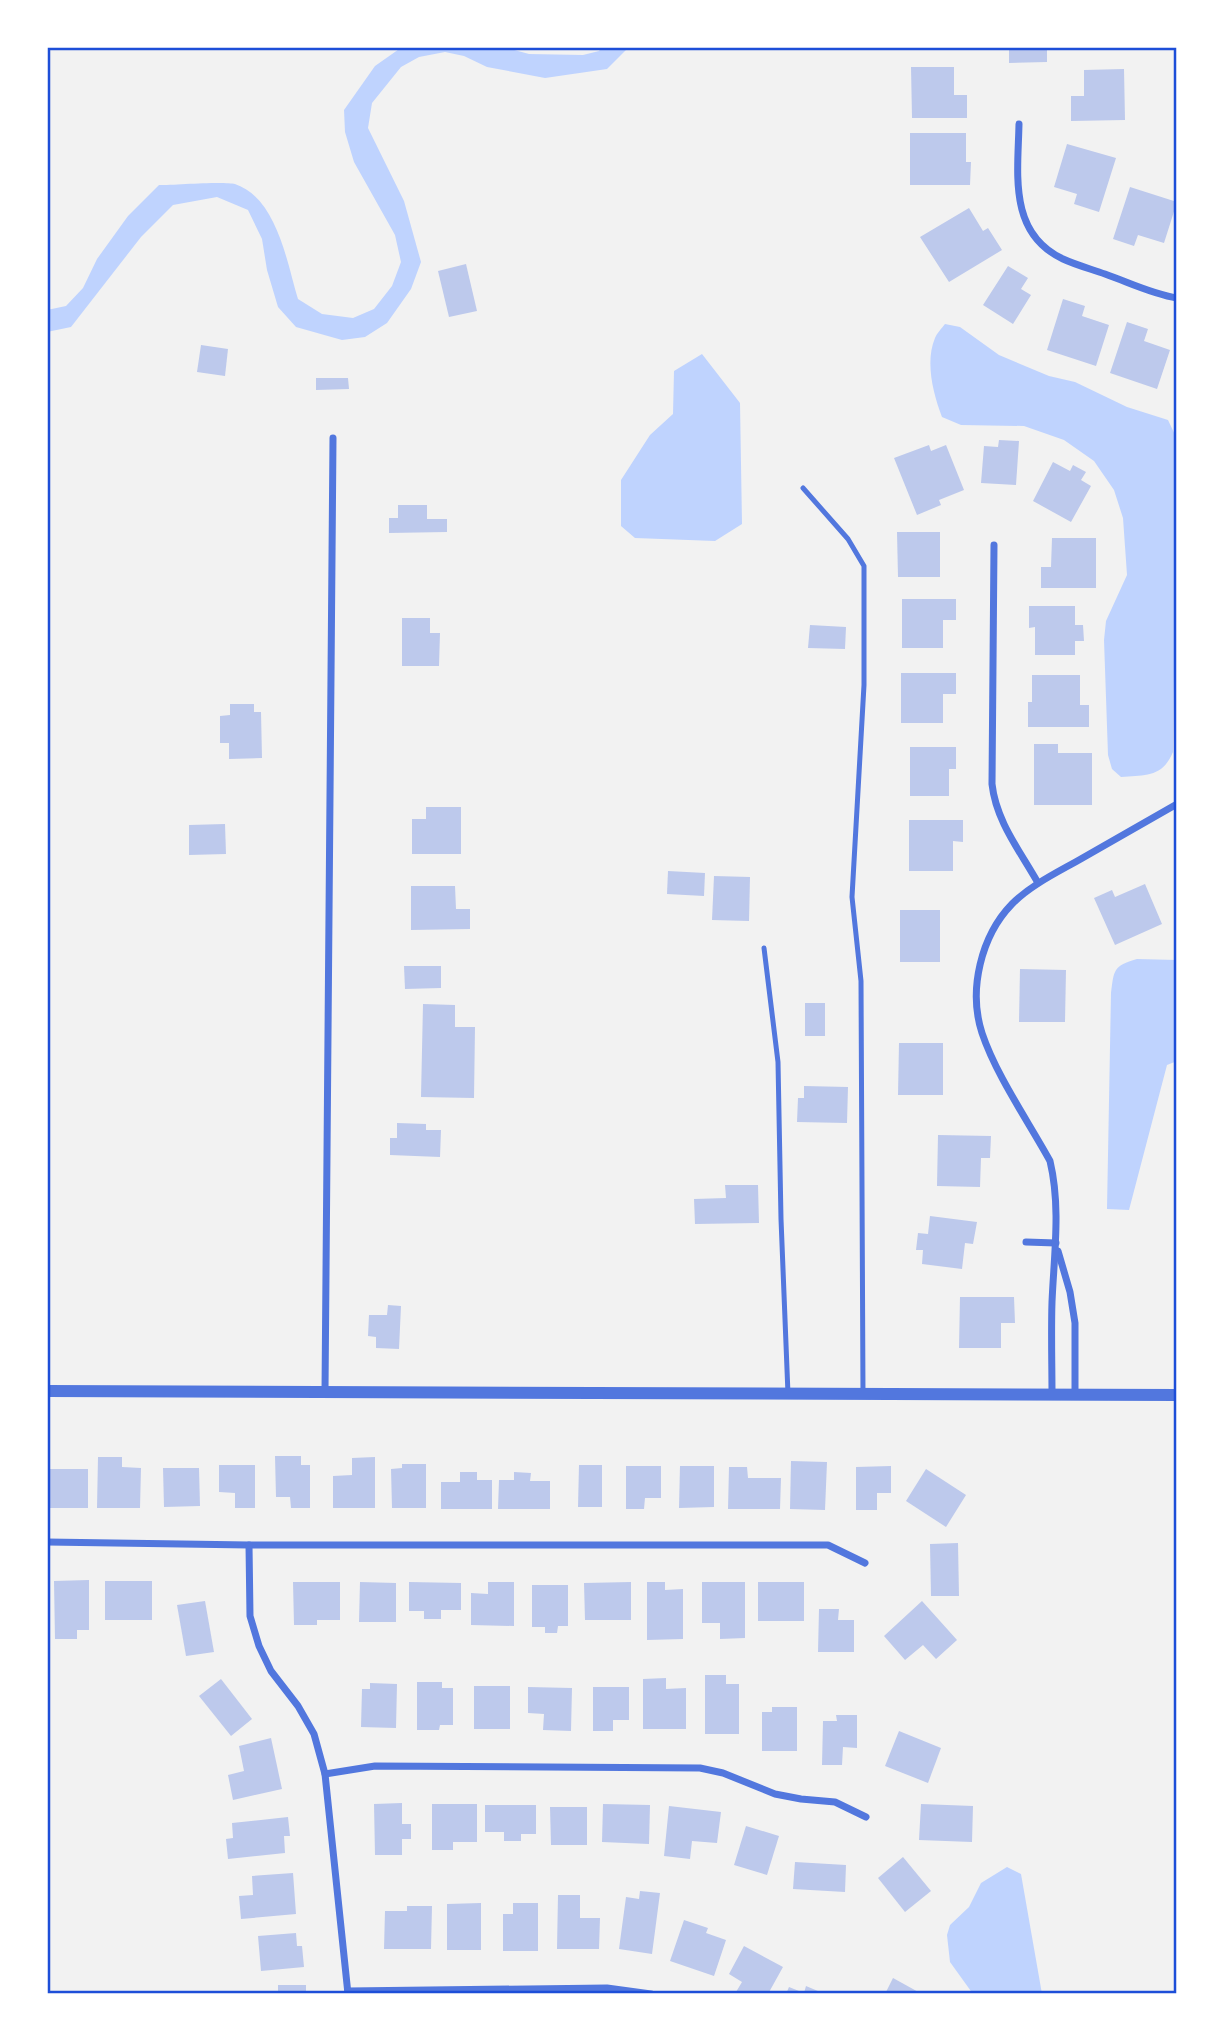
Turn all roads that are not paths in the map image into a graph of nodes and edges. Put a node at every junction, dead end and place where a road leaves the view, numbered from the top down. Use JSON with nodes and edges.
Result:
{"nodes":[{"id":1,"x":1019,"y":124,"type":"dead end"},
{"id":2,"x":1177,"y":298,"type":"edge"},
{"id":3,"x":333,"y":438,"type":"dead end"},
{"id":4,"x":803,"y":488,"type":"dead end"},
{"id":5,"x":994,"y":545,"type":"dead end"},
{"id":6,"x":1177,"y":804,"type":"edge"},
{"id":7,"x":1038,"y":883,"type":"junction"},
{"id":8,"x":764,"y":948,"type":"dead end"},
{"id":9,"x":1026,"y":1242,"type":"dead end"},
{"id":10,"x":1056,"y":1243,"type":"junction"},
{"id":11,"x":47,"y":1391,"type":"edge"},
{"id":12,"x":325,"y":1392,"type":"junction"},
{"id":13,"x":788,"y":1394,"type":"junction"},
{"id":14,"x":863,"y":1394,"type":"junction"},
{"id":15,"x":1052,"y":1395,"type":"junction"},
{"id":16,"x":1075,"y":1395,"type":"junction"},
{"id":17,"x":1177,"y":1395,"type":"edge"},
{"id":18,"x":47,"y":1542,"type":"edge"},
{"id":19,"x":249,"y":1545,"type":"junction"},
{"id":20,"x":865,"y":1563,"type":"dead end"},
{"id":21,"x":325,"y":1774,"type":"junction"},
{"id":22,"x":866,"y":1817,"type":"dead end"},
{"id":23,"x":348,"y":1992,"type":"edge"},
{"id":24,"x":651,"y":1994,"type":"edge"}],
"edges":[{"from":1,"to":2,"type":"street"},
{"from":3,"to":12,"type":"street"},
{"from":4,"to":14,"type":"lane"},
{"from":5,"to":7,"type":"street"},
{"from":6,"to":7,"type":"street"},
{"from":7,"to":10,"type":"street"},
{"from":8,"to":13,"type":"lane"},
{"from":9,"to":10,"type":"street"},
{"from":10,"to":15,"type":"street"},
{"from":10,"to":16,"type":"street"},
{"from":11,"to":12,"type":"street"},
{"from":12,"to":13,"type":"street"},
{"from":13,"to":14,"type":"street"},
{"from":14,"to":15,"type":"street"},
{"from":15,"to":16,"type":"street"},
{"from":16,"to":17,"type":"street"},
{"from":18,"to":19,"type":"street"},
{"from":19,"to":20,"type":"street"},
{"from":19,"to":21,"type":"street"},
{"from":21,"to":22,"type":"street"},
{"from":21,"to":23,"type":"street"},
{"from":23,"to":24,"type":"street"}]}
